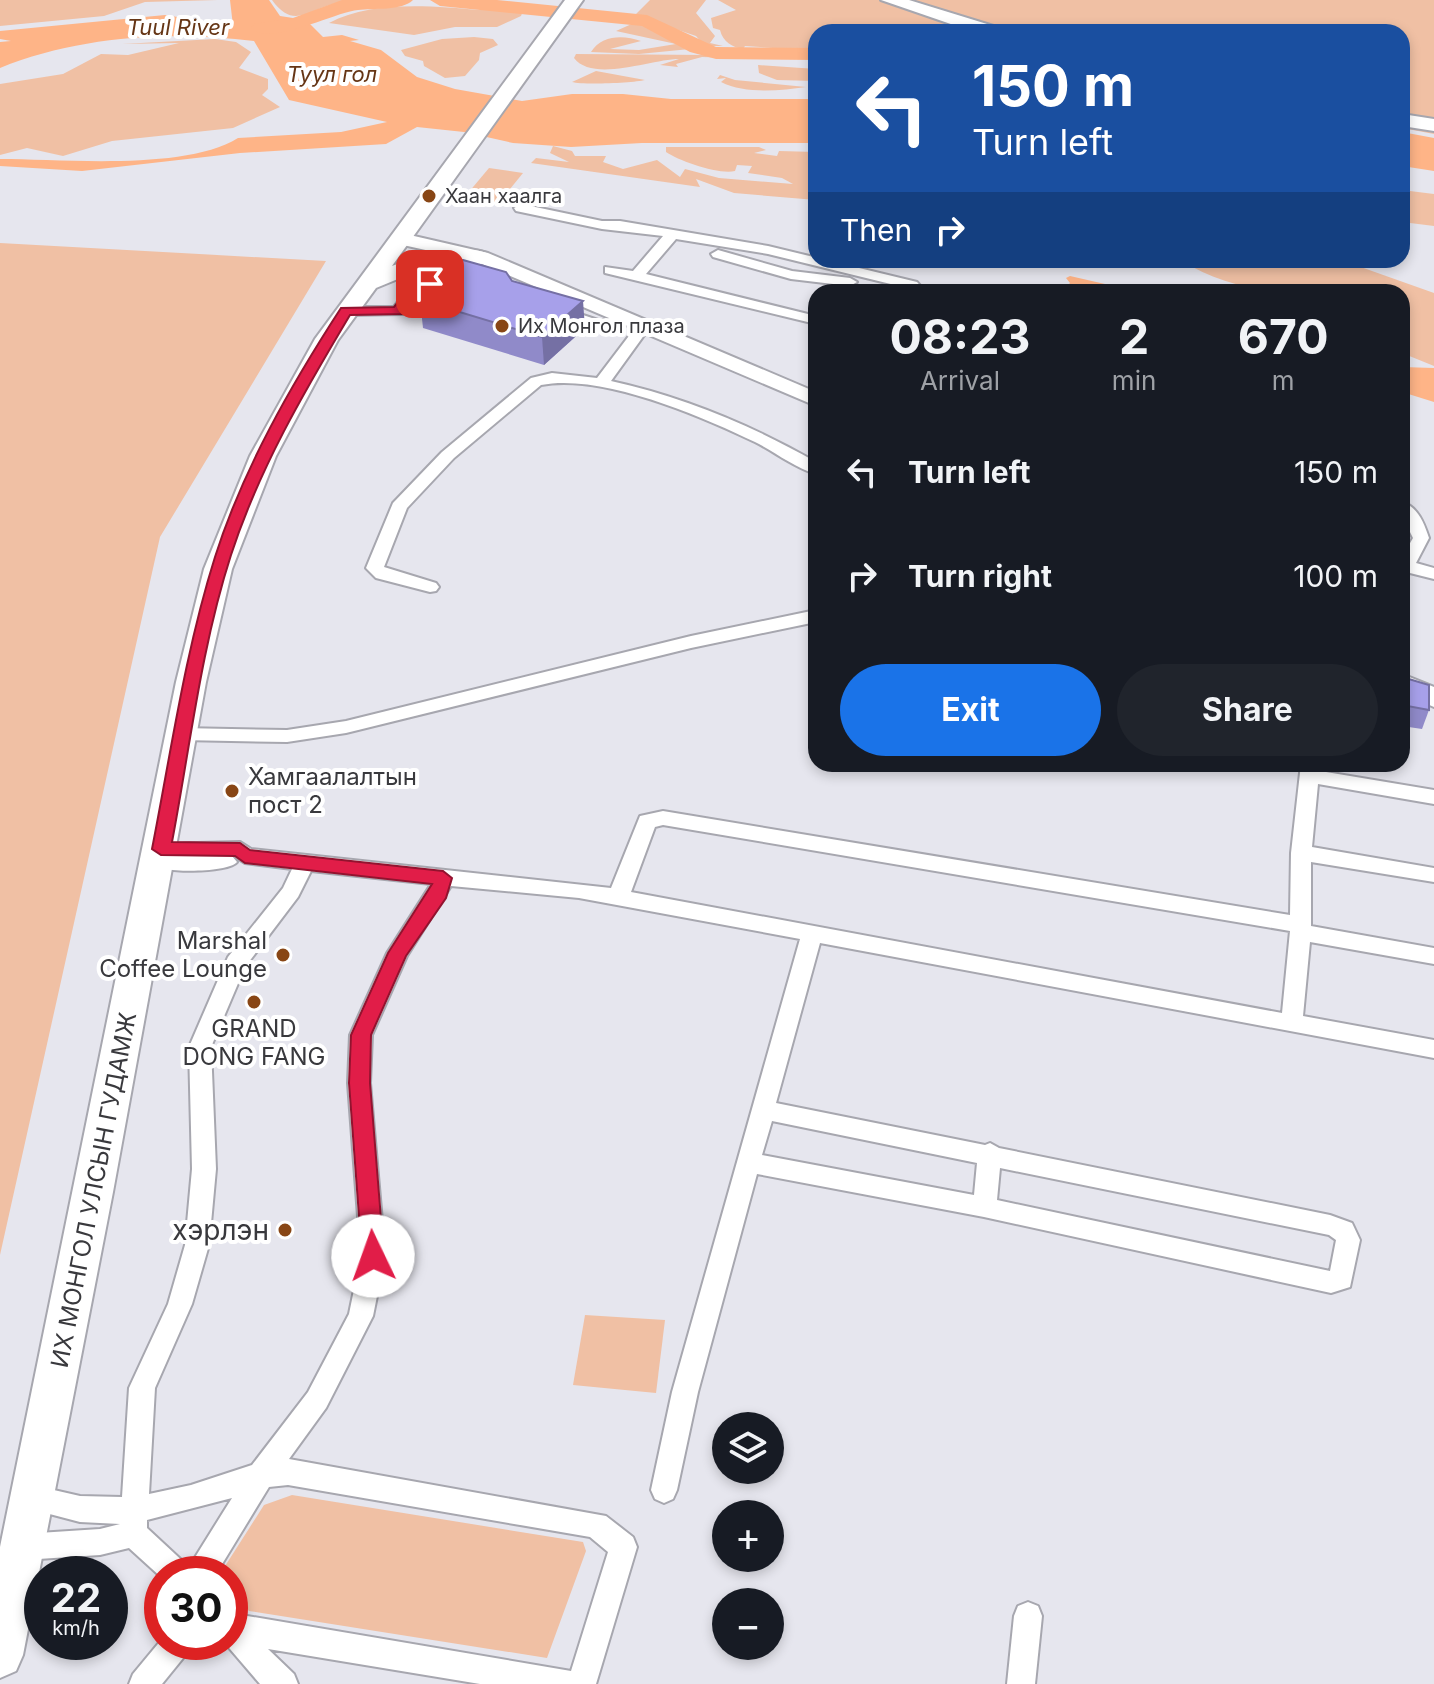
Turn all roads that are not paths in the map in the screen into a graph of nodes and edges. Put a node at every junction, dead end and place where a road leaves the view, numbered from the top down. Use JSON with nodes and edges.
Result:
{"nodes":[{"id":1,"x":574,"y":0,"type":"edge"},
{"id":2,"x":890,"y":0,"type":"edge"},
{"id":3,"x":967,"y":24,"type":"edge"},
{"id":4,"x":1410,"y":121,"type":"edge"},
{"id":5,"x":1434,"y":125,"type":"edge"},
{"id":6,"x":532,"y":197,"type":"dead end"},
{"id":7,"x":669,"y":238,"type":"junction"},
{"id":8,"x":401,"y":239,"type":"junction"},
{"id":9,"x":481,"y":257,"type":"junction"},
{"id":10,"x":808,"y":258,"type":"edge"},
{"id":11,"x":846,"y":268,"type":"edge"},
{"id":12,"x":610,"y":270,"type":"dead end"},
{"id":13,"x":637,"y":276,"type":"junction"},
{"id":14,"x":469,"y":279,"type":"edge"},
{"id":15,"x":449,"y":281,"type":"junction"},
{"id":16,"x":848,"y":284,"type":"edge"},
{"id":17,"x":908,"y":284,"type":"edge"},
{"id":18,"x":356,"y":298,"type":"junction"},
{"id":19,"x":544,"y":305,"type":"edge"},
{"id":20,"x":398,"y":311,"type":"junction"},
{"id":21,"x":621,"y":318,"type":"junction"},
{"id":22,"x":808,"y":318,"type":"edge"},
{"id":23,"x":643,"y":327,"type":"junction"},
{"id":24,"x":601,"y":383,"type":"junction"},
{"id":25,"x":808,"y":397,"type":"edge"},
{"id":26,"x":808,"y":464,"type":"edge"},
{"id":27,"x":1410,"y":515,"type":"edge"},
{"id":28,"x":1410,"y":558,"type":"edge"},
{"id":29,"x":1410,"y":570,"type":"edge"},
{"id":30,"x":1434,"y":574,"type":"edge"},
{"id":31,"x":430,"y":587,"type":"dead end"},
{"id":32,"x":808,"y":618,"type":"edge"},
{"id":33,"x":181,"y":734,"type":"junction"},
{"id":34,"x":1310,"y":772,"type":"edge"},
{"id":35,"x":1319,"y":772,"type":"edge"},
{"id":36,"x":1434,"y":797,"type":"edge"},
{"id":37,"x":1301,"y":853,"type":"junction"},
{"id":38,"x":160,"y":856,"type":"junction"},
{"id":39,"x":305,"y":862,"type":"junction"},
{"id":40,"x":1434,"y":875,"type":"edge"},
{"id":41,"x":443,"y":878,"type":"junction"},
{"id":42,"x":618,"y":898,"type":"junction"},
{"id":43,"x":1300,"y":928,"type":"junction"},
{"id":44,"x":812,"y":934,"type":"junction"},
{"id":45,"x":1434,"y":956,"type":"edge"},
{"id":46,"x":1292,"y":1023,"type":"junction"},
{"id":47,"x":1434,"y":1049,"type":"edge"},
{"id":48,"x":763,"y":1110,"type":"junction"},
{"id":49,"x":990,"y":1153,"type":"junction"},
{"id":50,"x":748,"y":1162,"type":"junction"},
{"id":51,"x":984,"y":1207,"type":"junction"},
{"id":52,"x":261,"y":1475,"type":"junction"},
{"id":53,"x":664,"y":1490,"type":"dead end"},
{"id":54,"x":32,"y":1498,"type":"junction"},
{"id":55,"x":134,"y":1522,"type":"junction"},
{"id":56,"x":23,"y":1547,"type":"junction"},
{"id":57,"x":163,"y":1556,"type":"edge"},
{"id":58,"x":211,"y":1556,"type":"edge"},
{"id":59,"x":1028,"y":1616,"type":"dead end"},
{"id":60,"x":248,"y":1631,"type":"edge"},
{"id":61,"x":248,"y":1648,"type":"edge"},
{"id":62,"x":0,"y":1655,"type":"edge"},
{"id":63,"x":163,"y":1660,"type":"edge"},
{"id":64,"x":143,"y":1684,"type":"edge"},
{"id":65,"x":284,"y":1684,"type":"edge"},
{"id":66,"x":567,"y":1684,"type":"edge"},
{"id":67,"x":582,"y":1684,"type":"edge"},
{"id":68,"x":1021,"y":1684,"type":"edge"}],
"edges":[{"from":1,"to":8,"type":"main road","name":"ИХ МОНГОЛ УЛСЫН ГУДАМЖ"},
{"from":2,"to":3,"type":"main road"},
{"from":4,"to":5,"type":"main road"},
{"from":6,"to":7,"type":"street"},
{"from":7,"to":10,"type":"street"},
{"from":7,"to":13,"type":"street"},
{"from":7,"to":16,"type":"street"},
{"from":8,"to":9,"type":"street"},
{"from":8,"to":18,"type":"main road","name":"ИХ МОНГОЛ УЛСЫН ГУДАМЖ"},
{"from":9,"to":18,"type":"main road"},
{"from":9,"to":21,"type":"street"},
{"from":11,"to":17,"type":"street"},
{"from":12,"to":13,"type":"street"},
{"from":13,"to":22,"type":"street"},
{"from":14,"to":15,"type":"street"},
{"from":15,"to":20,"type":"street"},
{"from":15,"to":20,"type":"street"},
{"from":18,"to":20,"type":"street"},
{"from":18,"to":33,"type":"main road","name":"ИХ МОНГОЛ УЛСЫН ГУДАМЖ"},
{"from":19,"to":21,"type":"street"},
{"from":21,"to":23,"type":"street"},
{"from":23,"to":24,"type":"street"},
{"from":23,"to":25,"type":"street"},
{"from":24,"to":26,"type":"street"},
{"from":24,"to":31,"type":"street"},
{"from":27,"to":28,"type":"street"},
{"from":29,"to":30,"type":"street"},
{"from":32,"to":33,"type":"street"},
{"from":33,"to":38,"type":"main road","name":"ИХ МОНГОЛ УЛСЫН ГУДАМЖ"},
{"from":34,"to":37,"type":"street"},
{"from":35,"to":36,"type":"street"},
{"from":37,"to":40,"type":"street"},
{"from":37,"to":43,"type":"street"},
{"from":38,"to":39,"type":"street"},
{"from":38,"to":54,"type":"main road","name":"ИХ МОНГОЛ УЛСЫН ГУДАМЖ"},
{"from":39,"to":41,"type":"street"},
{"from":39,"to":55,"type":"street"},
{"from":41,"to":42,"type":"street"},
{"from":41,"to":52,"type":"street"},
{"from":42,"to":43,"type":"street"},
{"from":42,"to":44,"type":"street"},
{"from":43,"to":45,"type":"street"},
{"from":43,"to":46,"type":"street"},
{"from":44,"to":46,"type":"street"},
{"from":44,"to":48,"type":"street"},
{"from":46,"to":47,"type":"street"},
{"from":48,"to":49,"type":"street"},
{"from":48,"to":50,"type":"street"},
{"from":49,"to":51,"type":"street"},
{"from":49,"to":51,"type":"street"},
{"from":50,"to":51,"type":"street"},
{"from":50,"to":53,"type":"street"},
{"from":52,"to":55,"type":"street"},
{"from":52,"to":58,"type":"street"},
{"from":52,"to":67,"type":"street"},
{"from":54,"to":55,"type":"street"},
{"from":54,"to":56,"type":"main road","name":"ИХ МОНГОЛ УЛСЫН ГУДАМЖ"},
{"from":55,"to":56,"type":"street"},
{"from":55,"to":57,"type":"street"},
{"from":56,"to":62,"type":"main road","name":"ИХ МОНГОЛ УЛСЫН ГУДАМЖ"},
{"from":59,"to":68,"type":"street"},
{"from":60,"to":66,"type":"street"},
{"from":61,"to":65,"type":"street"},
{"from":63,"to":64,"type":"street"}]}
